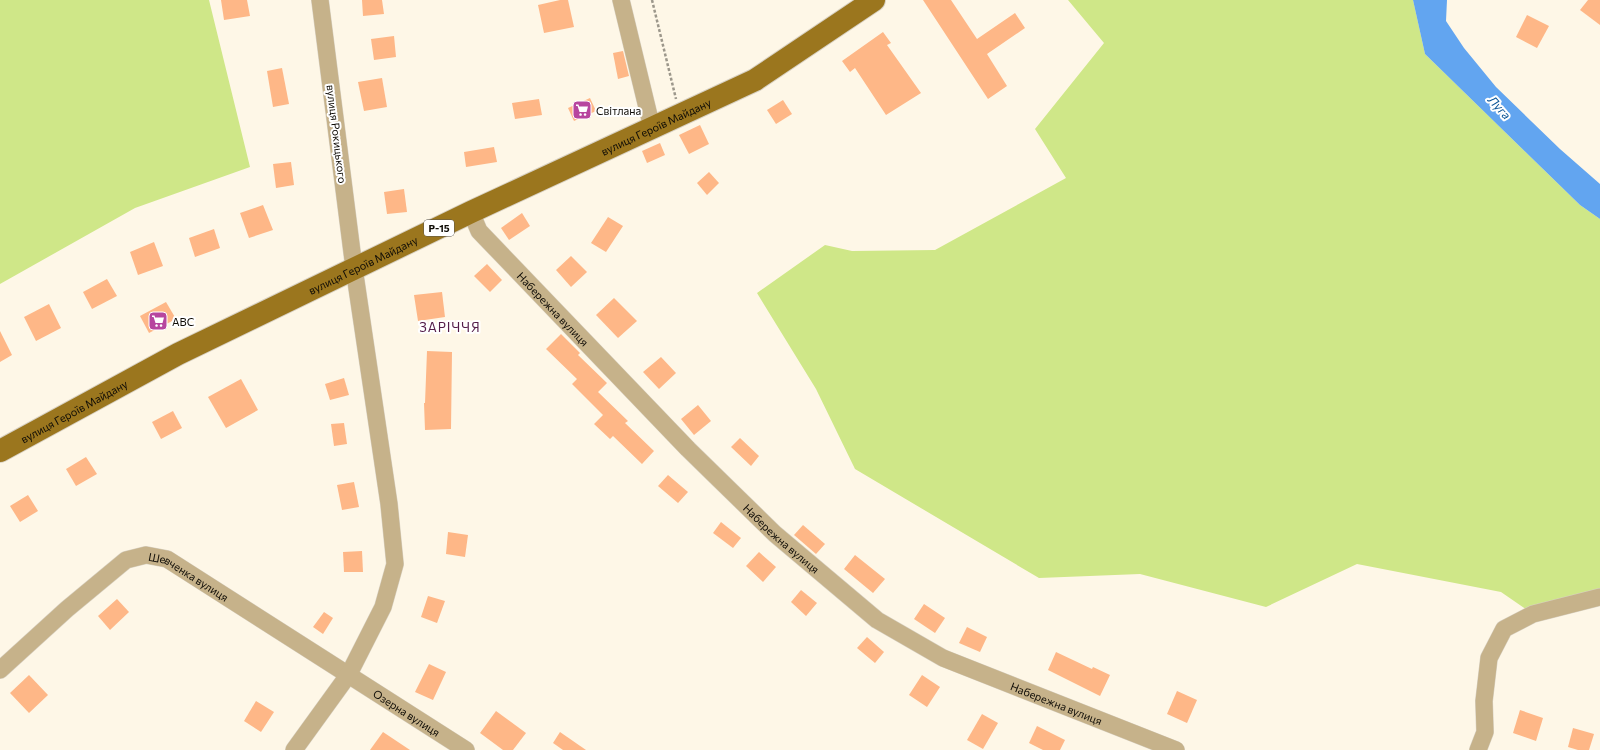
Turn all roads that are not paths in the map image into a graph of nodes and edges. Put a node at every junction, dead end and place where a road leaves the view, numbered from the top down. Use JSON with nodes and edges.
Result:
{"nodes":[{"id":1,"x":320,"y":0,"type":"edge"},
{"id":2,"x":621,"y":0,"type":"edge"},
{"id":3,"x":874,"y":0,"type":"edge"},
{"id":4,"x":652,"y":128,"type":"junction"},
{"id":5,"x":471,"y":212,"type":"junction"},
{"id":6,"x":354,"y":268,"type":"junction"},
{"id":7,"x":0,"y":451,"type":"edge"},
{"id":8,"x":1600,"y":597,"type":"edge"},
{"id":9,"x":0,"y":670,"type":"edge"},
{"id":10,"x":349,"y":674,"type":"junction"},
{"id":11,"x":294,"y":750,"type":"edge"},
{"id":12,"x":466,"y":750,"type":"edge"},
{"id":13,"x":1176,"y":750,"type":"edge"},
{"id":14,"x":1478,"y":750,"type":"edge"}],
"edges":[{"from":1,"to":6,"type":"street","name":"вулиця Рокицького"},
{"from":2,"to":4,"type":"street"},
{"from":3,"to":4,"type":"main road","name":"вулиця Героїв Майдану","number":"Р-15"},
{"from":4,"to":5,"type":"main road","name":"вулиця Героїв Майдану","number":"Р-15"},
{"from":5,"to":6,"type":"main road","name":"вулиця Героїв Майдану","number":"Р-15"},
{"from":5,"to":13,"type":"street","name":"Набережна вулиця"},
{"from":6,"to":7,"type":"main road","name":"вулиця Героїв Майдану","number":"Р-15"},
{"from":6,"to":10,"type":"street","name":"вулиця Рокицького"},
{"from":8,"to":14,"type":"street"},
{"from":9,"to":10,"type":"street","name":"Шевченка вулиця"},
{"from":10,"to":11,"type":"street","name":"вулиця Рокицького"},
{"from":10,"to":12,"type":"street","name":"Озерна вулиця"}]}
